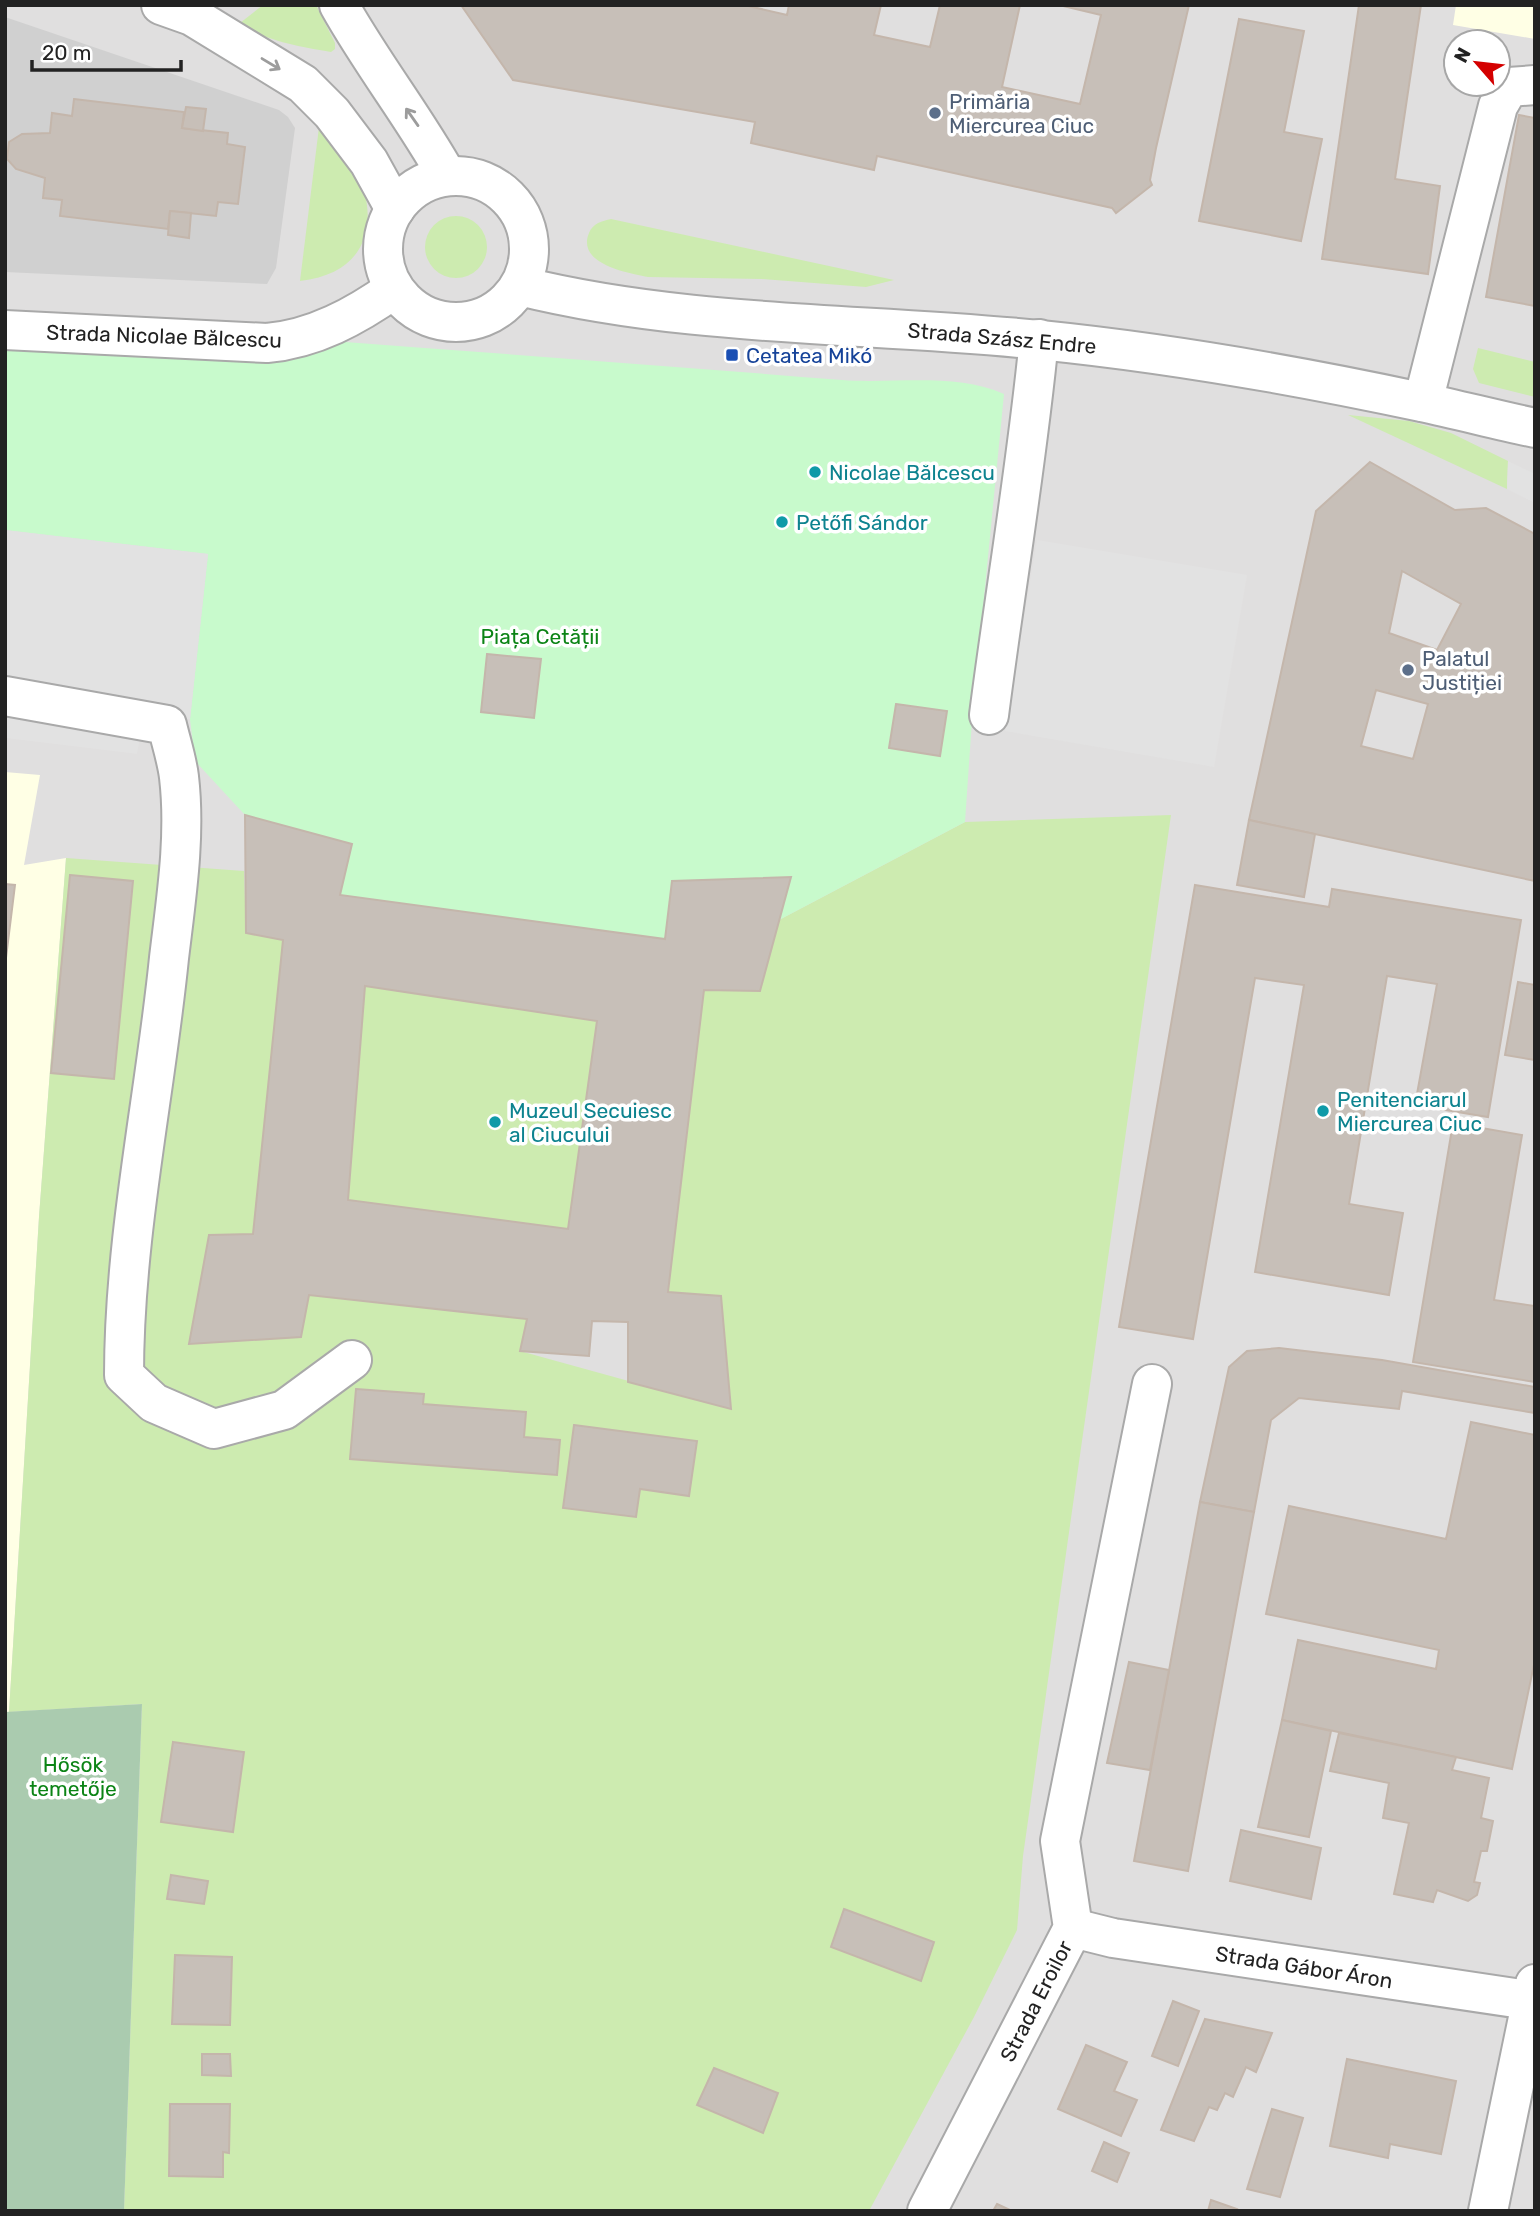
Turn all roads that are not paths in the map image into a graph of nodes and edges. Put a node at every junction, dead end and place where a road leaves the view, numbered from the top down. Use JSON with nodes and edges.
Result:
{"nodes":[{"id":1,"x":339,"y":5,"type":"edge"},
{"id":2,"x":189,"y":9,"type":"edge"},
{"id":3,"x":1535,"y":85,"type":"edge"},
{"id":4,"x":447,"y":176,"type":"junction"},
{"id":5,"x":395,"y":209,"type":"junction"},
{"id":6,"x":520,"y":286,"type":"junction"},
{"id":7,"x":394,"y":289,"type":"junction"},
{"id":8,"x":5,"y":330,"type":"edge"},
{"id":9,"x":1039,"y":340,"type":"junction"},
{"id":10,"x":1423,"y":402,"type":"junction"},
{"id":11,"x":1480,"y":417,"type":"junction"},
{"id":12,"x":1535,"y":428,"type":"edge"},
{"id":13,"x":1535,"y":445,"type":"edge"},
{"id":14,"x":5,"y":695,"type":"edge"},
{"id":15,"x":989,"y":715,"type":"dead end"},
{"id":16,"x":352,"y":1360,"type":"dead end"},
{"id":17,"x":1152,"y":1384,"type":"dead end"},
{"id":18,"x":1073,"y":1928,"type":"junction"},
{"id":19,"x":1534,"y":1995,"type":"edge"},
{"id":20,"x":927,"y":2211,"type":"edge"},
{"id":21,"x":1489,"y":2211,"type":"edge"}],
"edges":[{"from":4,"to":1,"type":"street","one_way":true},
{"from":2,"to":5,"type":"street","one_way":true},
{"from":3,"to":10,"type":"street"},
{"from":4,"to":5,"type":"street"},
{"from":4,"to":6,"type":"street"},
{"from":5,"to":7,"type":"street"},
{"from":6,"to":7,"type":"street"},
{"from":6,"to":9,"type":"street","name":"Strada Szász Endre"},
{"from":7,"to":8,"type":"street","name":"Strada Nicolae Bălcescu"},
{"from":9,"to":10,"type":"street","name":"Strada Szász Endre"},
{"from":9,"to":15,"type":"street"},
{"from":10,"to":11,"type":"street","name":"Strada Szász Endre"},
{"from":11,"to":12,"type":"street","name":"Strada Szász Endre"},
{"from":11,"to":13,"type":"street","name":"Strada Szász Endre"},
{"from":14,"to":16,"type":"street"},
{"from":17,"to":18,"type":"street","name":"Strada Eroilor"},
{"from":18,"to":19,"type":"street","name":"Strada Gábor Áron"},
{"from":18,"to":20,"type":"street","name":"Strada Eroilor"},
{"from":19,"to":21,"type":"street"}]}
